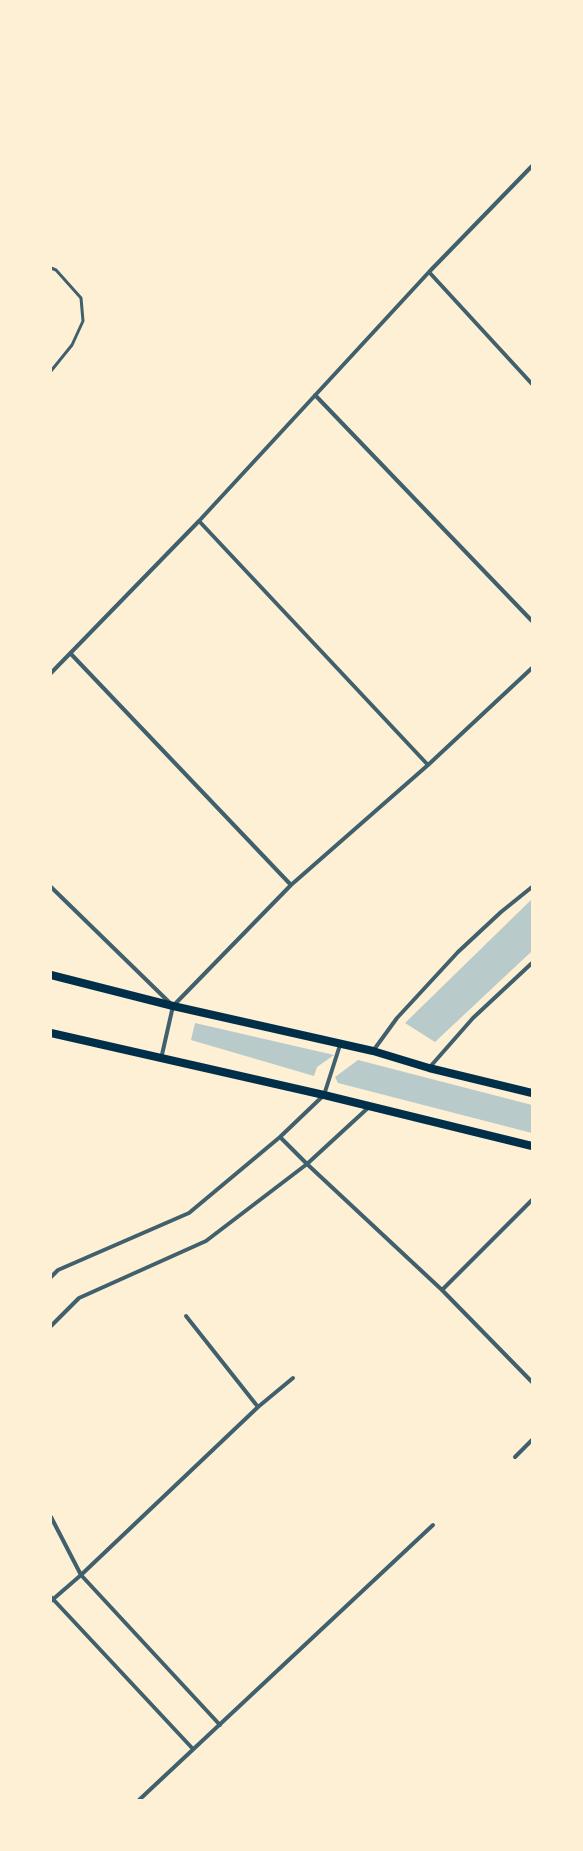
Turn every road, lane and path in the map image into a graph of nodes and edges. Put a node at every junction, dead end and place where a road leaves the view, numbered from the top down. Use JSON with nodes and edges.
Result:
{"nodes":[{"id":1,"x":532,"y":166,"type":"edge"},
{"id":2,"x":51,"y":268,"type":"edge"},
{"id":3,"x":429,"y":272,"type":"junction"},
{"id":4,"x":51,"y":370,"type":"edge"},
{"id":5,"x":532,"y":384,"type":"edge"},
{"id":6,"x":315,"y":395,"type":"junction"},
{"id":7,"x":199,"y":520,"type":"junction"},
{"id":8,"x":532,"y":621,"type":"edge"},
{"id":9,"x":70,"y":654,"type":"junction"},
{"id":10,"x":532,"y":668,"type":"edge"},
{"id":11,"x":51,"y":673,"type":"edge"},
{"id":12,"x":428,"y":765,"type":"junction"},
{"id":13,"x":291,"y":884,"type":"junction"},
{"id":14,"x":51,"y":887,"type":"edge"},
{"id":15,"x":532,"y":887,"type":"edge"},
{"id":16,"x":532,"y":963,"type":"edge"},
{"id":17,"x":51,"y":975,"type":"edge"},
{"id":18,"x":173,"y":1006,"type":"junction"},
{"id":19,"x":51,"y":1033,"type":"edge"},
{"id":20,"x":340,"y":1045,"type":"junction"},
{"id":21,"x":374,"y":1051,"type":"junction"},
{"id":22,"x":161,"y":1058,"type":"junction"},
{"id":23,"x":429,"y":1068,"type":"junction"},
{"id":24,"x":532,"y":1092,"type":"edge"},
{"id":25,"x":324,"y":1095,"type":"junction"},
{"id":26,"x":370,"y":1106,"type":"junction"},
{"id":27,"x":280,"y":1137,"type":"junction"},
{"id":28,"x":532,"y":1146,"type":"edge"},
{"id":29,"x":307,"y":1164,"type":"junction"},
{"id":30,"x":532,"y":1200,"type":"edge"},
{"id":31,"x":51,"y":1277,"type":"edge"},
{"id":32,"x":442,"y":1290,"type":"junction"},
{"id":33,"x":186,"y":1316,"type":"dead end"},
{"id":34,"x":51,"y":1326,"type":"edge"},
{"id":35,"x":293,"y":1378,"type":"dead end"},
{"id":36,"x":532,"y":1382,"type":"edge"},
{"id":37,"x":258,"y":1407,"type":"junction"},
{"id":38,"x":532,"y":1440,"type":"edge"},
{"id":39,"x":514,"y":1457,"type":"dead end"},
{"id":40,"x":51,"y":1517,"type":"edge"},
{"id":41,"x":433,"y":1525,"type":"dead end"},
{"id":42,"x":80,"y":1576,"type":"junction"},
{"id":43,"x":52,"y":1599,"type":"edge"},
{"id":44,"x":220,"y":1725,"type":"junction"},
{"id":45,"x":194,"y":1749,"type":"junction"},
{"id":46,"x":139,"y":1800,"type":"edge"}],
"edges":[{"from":1,"to":3,"type":"street"},
{"from":2,"to":4,"type":"lane"},
{"from":3,"to":5,"type":"street"},
{"from":3,"to":6,"type":"street"},
{"from":6,"to":7,"type":"street"},
{"from":6,"to":8,"type":"street"},
{"from":7,"to":9,"type":"street"},
{"from":7,"to":12,"type":"street"},
{"from":9,"to":11,"type":"street"},
{"from":9,"to":13,"type":"street"},
{"from":10,"to":12,"type":"street"},
{"from":12,"to":13,"type":"street"},
{"from":13,"to":18,"type":"street"},
{"from":14,"to":18,"type":"street"},
{"from":15,"to":21,"type":"street"},
{"from":16,"to":23,"type":"street"},
{"from":17,"to":18,"type":"main road"},
{"from":18,"to":20,"type":"main road"},
{"from":18,"to":22,"type":"street"},
{"from":19,"to":22,"type":"main road"},
{"from":20,"to":21,"type":"main road"},
{"from":20,"to":25,"type":"street"},
{"from":21,"to":23,"type":"main road"},
{"from":22,"to":25,"type":"main road"},
{"from":23,"to":24,"type":"main road"},
{"from":25,"to":26,"type":"main road"},
{"from":25,"to":27,"type":"street"},
{"from":26,"to":28,"type":"main road"},
{"from":26,"to":29,"type":"street"},
{"from":27,"to":29,"type":"street"},
{"from":27,"to":31,"type":"street"},
{"from":29,"to":32,"type":"street"},
{"from":29,"to":34,"type":"street"},
{"from":30,"to":32,"type":"street"},
{"from":32,"to":36,"type":"street"},
{"from":33,"to":37,"type":"street"},
{"from":35,"to":37,"type":"street"},
{"from":37,"to":42,"type":"street"},
{"from":38,"to":39,"type":"street"},
{"from":40,"to":42,"type":"street"},
{"from":41,"to":44,"type":"street"},
{"from":42,"to":43,"type":"street"},
{"from":42,"to":44,"type":"street"},
{"from":43,"to":45,"type":"street"},
{"from":44,"to":45,"type":"street"},
{"from":45,"to":46,"type":"street"}]}
